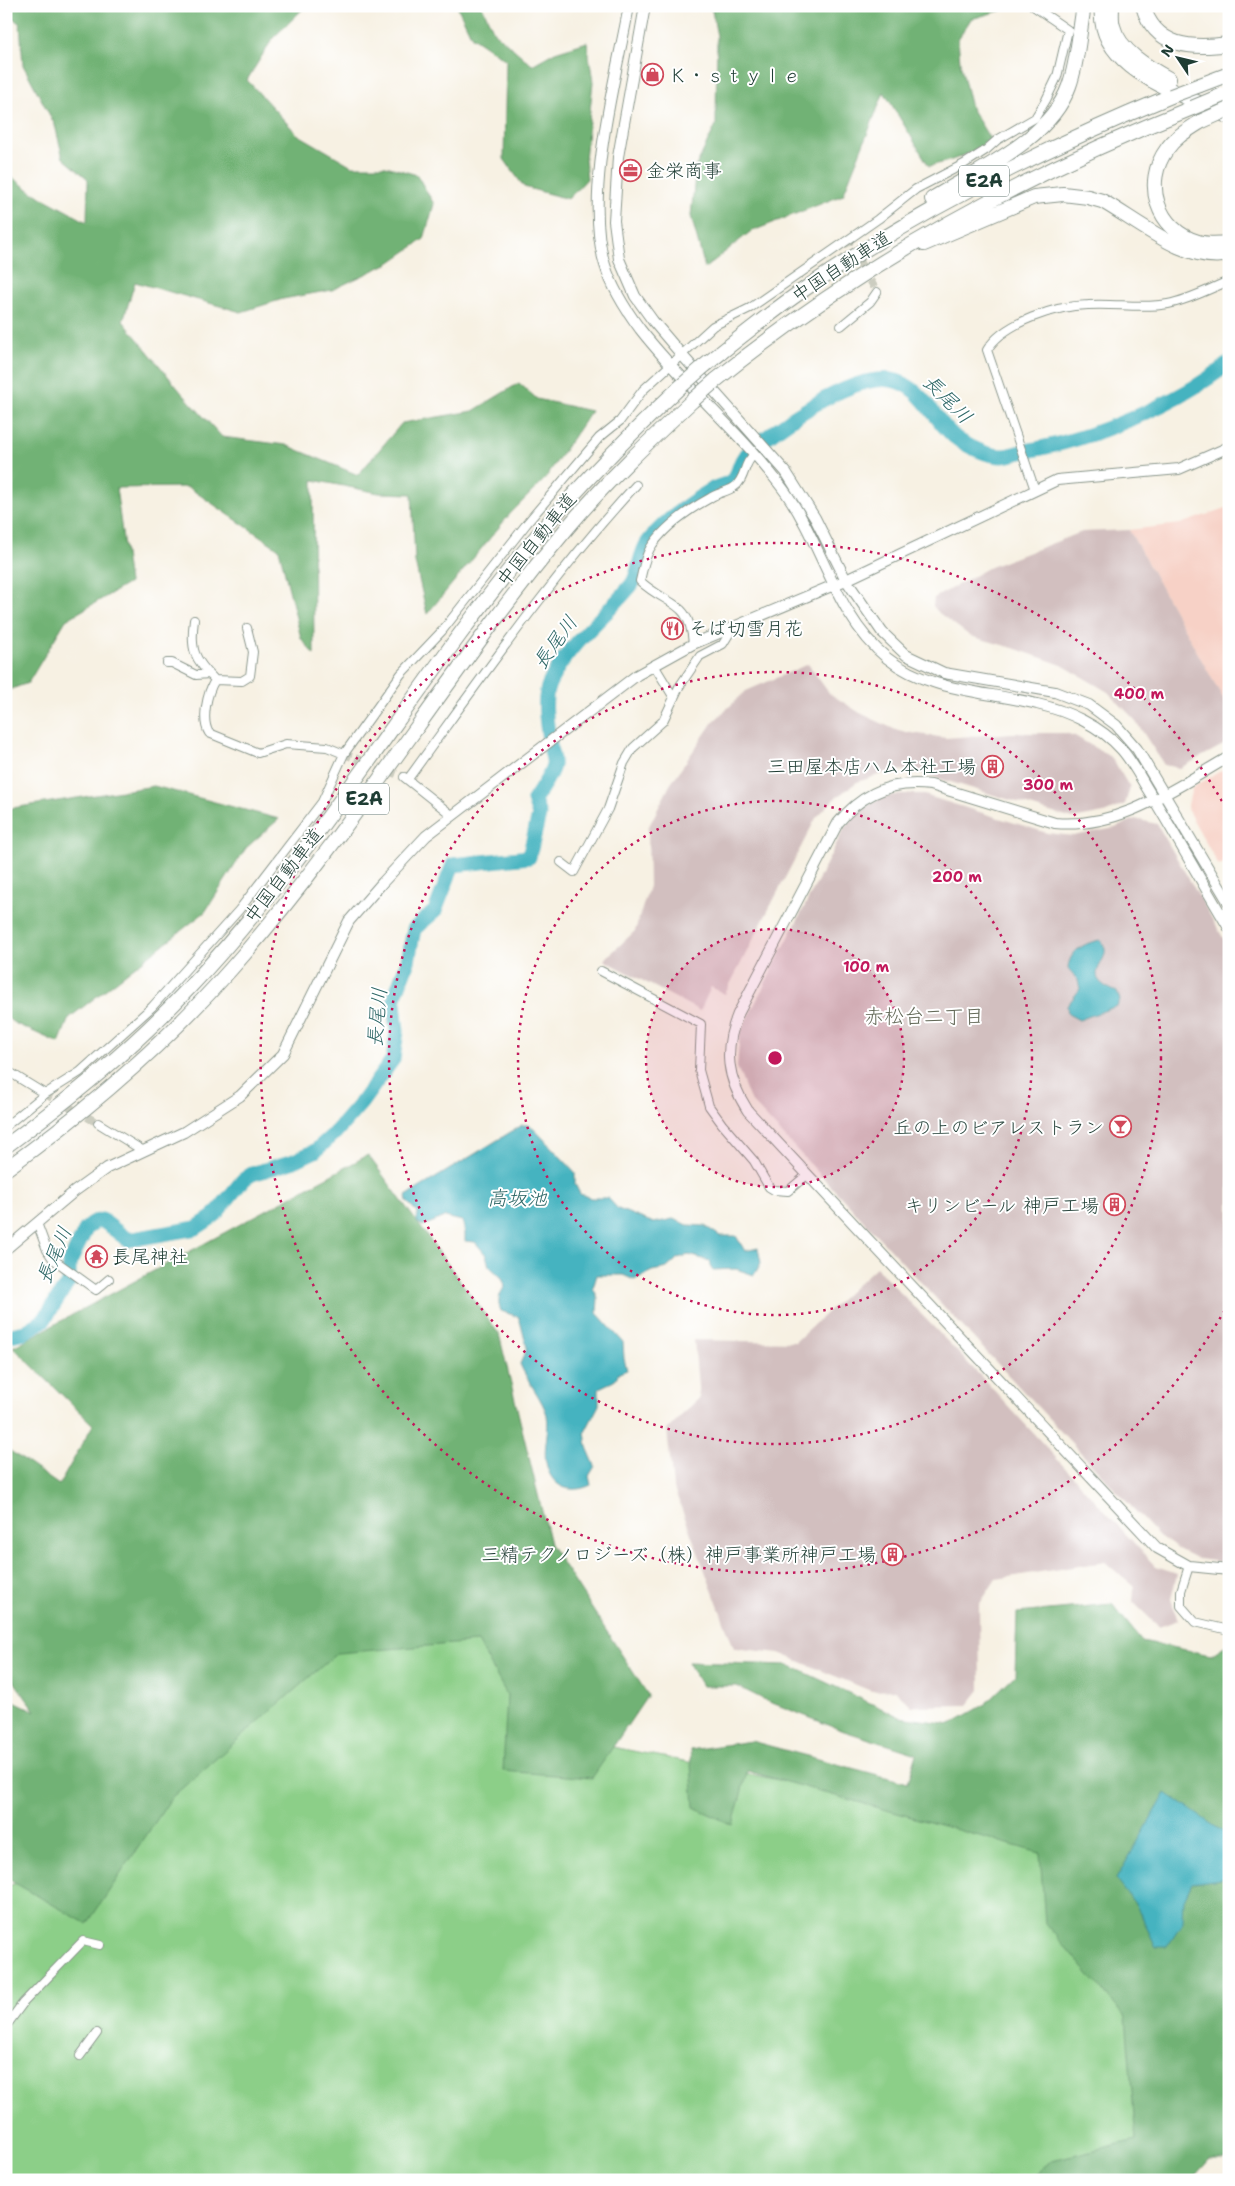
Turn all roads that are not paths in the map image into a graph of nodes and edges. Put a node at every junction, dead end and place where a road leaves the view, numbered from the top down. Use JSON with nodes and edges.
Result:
{"nodes":[{"id":1,"x":629,"y":6,"type":"edge"},
{"id":2,"x":645,"y":6,"type":"edge"},
{"id":3,"x":1032,"y":6,"type":"edge"},
{"id":4,"x":1084,"y":6,"type":"edge"},
{"id":5,"x":1102,"y":6,"type":"edge"},
{"id":6,"x":1112,"y":6,"type":"edge"},
{"id":7,"x":1143,"y":6,"type":"edge"},
{"id":8,"x":1229,"y":44,"type":"edge"},
{"id":9,"x":1229,"y":74,"type":"edge"},
{"id":10,"x":1227,"y":101,"type":"edge"},
{"id":11,"x":1229,"y":117,"type":"edge"},
{"id":12,"x":1229,"y":243,"type":"edge"},
{"id":13,"x":1229,"y":254,"type":"edge"},
{"id":14,"x":877,"y":264,"type":"junction"},
{"id":15,"x":1229,"y":281,"type":"edge"},
{"id":16,"x":807,"y":287,"type":"junction"},
{"id":17,"x":877,"y":292,"type":"dead end"},
{"id":18,"x":841,"y":326,"type":"dead end"},
{"id":19,"x":681,"y":354,"type":"junction"},
{"id":20,"x":670,"y":363,"type":"junction"},
{"id":21,"x":1229,"y":447,"type":"edge"},
{"id":22,"x":754,"y":455,"type":"junction"},
{"id":23,"x":636,"y":485,"type":"dead end"},
{"id":24,"x":1035,"y":490,"type":"junction"},
{"id":25,"x":846,"y":580,"type":"junction"},
{"id":26,"x":834,"y":585,"type":"junction"},
{"id":27,"x":194,"y":620,"type":"dead end"},
{"id":28,"x":247,"y":628,"type":"dead end"},
{"id":29,"x":732,"y":628,"type":"junction"},
{"id":30,"x":693,"y":644,"type":"junction"},
{"id":31,"x":167,"y":663,"type":"dead end"},
{"id":32,"x":654,"y":665,"type":"junction"},
{"id":33,"x":212,"y":677,"type":"junction"},
{"id":34,"x":674,"y":698,"type":"junction"},
{"id":35,"x":344,"y":754,"type":"junction"},
{"id":36,"x":1229,"y":757,"type":"edge"},
{"id":37,"x":1164,"y":794,"type":"junction"},
{"id":38,"x":1154,"y":800,"type":"junction"},
{"id":39,"x":453,"y":816,"type":"junction"},
{"id":40,"x":561,"y":862,"type":"dead end"},
{"id":41,"x":1229,"y":903,"type":"edge"},
{"id":42,"x":1229,"y":928,"type":"edge"},
{"id":43,"x":601,"y":971,"type":"dead end"},
{"id":44,"x":6,"y":1070,"type":"edge"},
{"id":45,"x":46,"y":1094,"type":"junction"},
{"id":46,"x":98,"y":1123,"type":"tunnel mouth"},
{"id":47,"x":6,"y":1126,"type":"edge"},
{"id":48,"x":6,"y":1146,"type":"edge"},
{"id":49,"x":142,"y":1150,"type":"junction"},
{"id":50,"x":6,"y":1169,"type":"edge"},
{"id":51,"x":808,"y":1174,"type":"junction"},
{"id":52,"x":37,"y":1223,"type":"junction"},
{"id":53,"x":6,"y":1249,"type":"edge"},
{"id":54,"x":109,"y":1279,"type":"dead end"},
{"id":55,"x":1189,"y":1566,"type":"junction"},
{"id":56,"x":1229,"y":1570,"type":"edge"},
{"id":57,"x":1229,"y":1630,"type":"edge"},
{"id":58,"x":100,"y":1944,"type":"dead end"},
{"id":59,"x":6,"y":2026,"type":"edge"},
{"id":60,"x":97,"y":2033,"type":"dead end"},
{"id":61,"x":80,"y":2056,"type":"dead end"}],
"edges":[{"from":1,"to":20,"type":"street"},
{"from":2,"to":19,"type":"street"},
{"from":3,"to":19,"type":"street"},
{"from":4,"to":16,"type":"highway"},
{"from":5,"to":11,"type":"highway"},
{"from":6,"to":10,"type":"highway"},
{"from":7,"to":8,"type":"highway"},
{"from":9,"to":16,"type":"highway","name":"中国自動車道","number":"E2A","bridge":true},
{"from":10,"to":12,"type":"highway","bridge":true},
{"from":10,"to":14,"type":"highway","name":"中国自動車道","number":"E2A","bridge":true},
{"from":13,"to":14,"type":"highway"},
{"from":14,"to":50,"type":"highway","name":"中国自動車道","number":"E2A","bridge":true},
{"from":15,"to":24,"type":"street"},
{"from":16,"to":48,"type":"highway","name":"中国自動車道","number":"E2A","bridge":true},
{"from":17,"to":18,"type":"street"},
{"from":19,"to":20,"type":"street"},
{"from":19,"to":25,"type":"street"},
{"from":20,"to":22,"type":"street"},
{"from":20,"to":35,"type":"street"},
{"from":21,"to":24,"type":"street"},
{"from":22,"to":26,"type":"street"},
{"from":22,"to":30,"type":"street"},
{"from":23,"to":39,"type":"street"},
{"from":24,"to":25,"type":"street"},
{"from":25,"to":26,"type":"street"},
{"from":25,"to":37,"type":"street"},
{"from":26,"to":29,"type":"street"},
{"from":26,"to":38,"type":"street"},
{"from":27,"to":33,"type":"street"},
{"from":28,"to":33,"type":"street"},
{"from":29,"to":30,"type":"street"},
{"from":29,"to":34,"type":"street"},
{"from":30,"to":32,"type":"street"},
{"from":31,"to":33,"type":"street"},
{"from":32,"to":34,"type":"street"},
{"from":32,"to":39,"type":"street"},
{"from":33,"to":35,"type":"street"},
{"from":34,"to":40,"type":"street"},
{"from":35,"to":45,"type":"street"},
{"from":36,"to":37,"type":"street"},
{"from":37,"to":38,"type":"street"},
{"from":37,"to":41,"type":"street"},
{"from":38,"to":42,"type":"street"},
{"from":38,"to":51,"type":"street"},
{"from":39,"to":49,"type":"street"},
{"from":43,"to":51,"type":"street"},
{"from":44,"to":45,"type":"street"},
{"from":45,"to":47,"type":"street"},
{"from":46,"to":49,"type":"street"},
{"from":49,"to":52,"type":"street"},
{"from":51,"to":55,"type":"street"},
{"from":52,"to":53,"type":"street"},
{"from":52,"to":54,"type":"street"},
{"from":55,"to":56,"type":"street"},
{"from":55,"to":57,"type":"street"},
{"from":58,"to":59,"type":"street"},
{"from":60,"to":61,"type":"street"}]}
